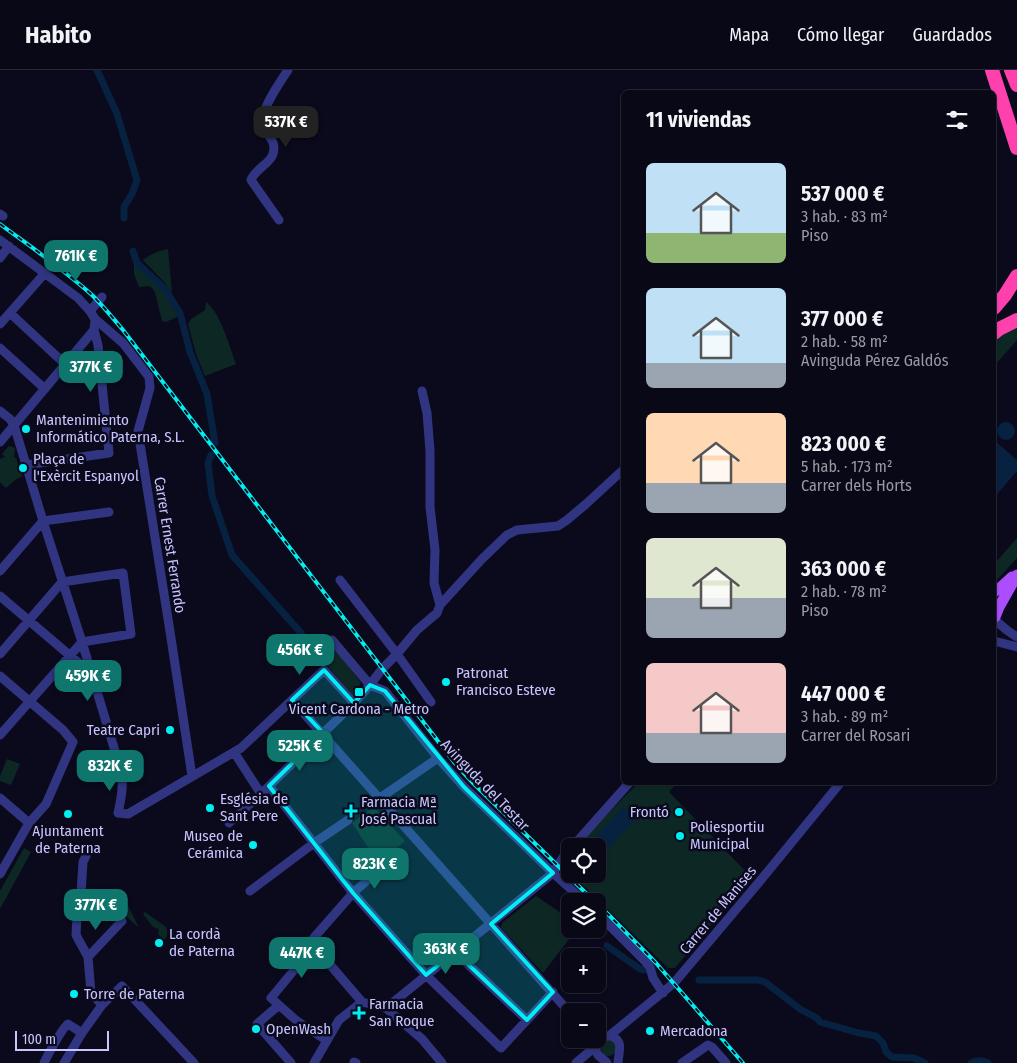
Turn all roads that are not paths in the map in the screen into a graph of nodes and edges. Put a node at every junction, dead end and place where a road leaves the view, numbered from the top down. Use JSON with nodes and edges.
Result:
{"nodes":[{"id":1,"x":288,"y":70,"type":"edge"},
{"id":2,"x":992,"y":70,"type":"edge"},
{"id":3,"x":1011,"y":70,"type":"edge"},
{"id":4,"x":1017,"y":86,"type":"edge"},
{"id":5,"x":1017,"y":148,"type":"edge"},
{"id":6,"x":279,"y":220,"type":"dead end"},
{"id":7,"x":0,"y":240,"type":"edge"},
{"id":8,"x":9,"y":246,"type":"junction"},
{"id":9,"x":0,"y":258,"type":"edge"},
{"id":10,"x":45,"y":273,"type":"junction"},
{"id":11,"x":1017,"y":276,"type":"edge"},
{"id":12,"x":102,"y":297,"type":"dead end"},
{"id":13,"x":996,"y":306,"type":"edge"},
{"id":14,"x":10,"y":313,"type":"junction"},
{"id":15,"x":92,"y":315,"type":"junction"},
{"id":16,"x":1017,"y":320,"type":"edge"},
{"id":17,"x":0,"y":324,"type":"edge"},
{"id":18,"x":94,"y":330,"type":"junction"},
{"id":19,"x":996,"y":331,"type":"edge"},
{"id":20,"x":111,"y":334,"type":"junction"},
{"id":21,"x":0,"y":348,"type":"edge"},
{"id":22,"x":65,"y":364,"type":"junction"},
{"id":23,"x":44,"y":389,"type":"junction"},
{"id":24,"x":422,"y":391,"type":"dead end"},
{"id":25,"x":0,"y":411,"type":"edge"},
{"id":26,"x":14,"y":425,"type":"junction"},
{"id":27,"x":0,"y":442,"type":"edge"},
{"id":28,"x":26,"y":465,"type":"junction"},
{"id":29,"x":621,"y":471,"type":"edge"},
{"id":30,"x":109,"y":512,"type":"dead end"},
{"id":31,"x":42,"y":521,"type":"junction"},
{"id":32,"x":0,"y":570,"type":"edge"},
{"id":33,"x":1017,"y":574,"type":"edge"},
{"id":34,"x":340,"y":580,"type":"dead end"},
{"id":35,"x":62,"y":582,"type":"junction"},
{"id":36,"x":996,"y":591,"type":"edge"},
{"id":37,"x":0,"y":596,"type":"edge"},
{"id":38,"x":440,"y":605,"type":"junction"},
{"id":39,"x":996,"y":616,"type":"edge"},
{"id":40,"x":29,"y":620,"type":"junction"},
{"id":41,"x":996,"y":620,"type":"edge"},
{"id":42,"x":1017,"y":637,"type":"edge"},
{"id":43,"x":332,"y":640,"type":"dead end"},
{"id":44,"x":82,"y":642,"type":"junction"},
{"id":45,"x":996,"y":642,"type":"edge"},
{"id":46,"x":1017,"y":647,"type":"edge"},
{"id":47,"x":0,"y":654,"type":"edge"},
{"id":48,"x":397,"y":654,"type":"junction"},
{"id":49,"x":70,"y":655,"type":"junction"},
{"id":50,"x":90,"y":672,"type":"junction"},
{"id":51,"x":0,"y":676,"type":"edge"},
{"id":52,"x":370,"y":685,"type":"junction"},
{"id":53,"x":292,"y":700,"type":"junction"},
{"id":54,"x":29,"y":701,"type":"junction"},
{"id":55,"x":431,"y":702,"type":"dead end"},
{"id":56,"x":354,"y":704,"type":"junction"},
{"id":57,"x":323,"y":733,"type":"junction"},
{"id":58,"x":0,"y":735,"type":"edge"},
{"id":59,"x":234,"y":752,"type":"junction"},
{"id":60,"x":438,"y":758,"type":"junction"},
{"id":61,"x":192,"y":776,"type":"junction"},
{"id":62,"x":627,"y":785,"type":"edge"},
{"id":63,"x":839,"y":785,"type":"edge"},
{"id":64,"x":269,"y":786,"type":"junction"},
{"id":65,"x":261,"y":794,"type":"junction"},
{"id":66,"x":0,"y":798,"type":"edge"},
{"id":67,"x":380,"y":798,"type":"junction"},
{"id":68,"x":348,"y":820,"type":"dead end"},
{"id":69,"x":29,"y":823,"type":"junction"},
{"id":70,"x":229,"y":823,"type":"dead end"},
{"id":71,"x":580,"y":838,"type":"edge"},
{"id":72,"x":314,"y":843,"type":"junction"},
{"id":73,"x":86,"y":856,"type":"dead end"},
{"id":74,"x":561,"y":864,"type":"edge"},
{"id":75,"x":380,"y":869,"type":"dead end"},
{"id":76,"x":0,"y":874,"type":"edge"},
{"id":77,"x":553,"y":874,"type":"junction"},
{"id":78,"x":250,"y":891,"type":"dead end"},
{"id":79,"x":353,"y":893,"type":"junction"},
{"id":80,"x":575,"y":893,"type":"edge"},
{"id":81,"x":122,"y":922,"type":"dead end"},
{"id":82,"x":606,"y":922,"type":"edge"},
{"id":83,"x":491,"y":924,"type":"junction"},
{"id":84,"x":313,"y":943,"type":"junction"},
{"id":85,"x":455,"y":952,"type":"junction"},
{"id":86,"x":88,"y":957,"type":"junction"},
{"id":87,"x":426,"y":975,"type":"junction"},
{"id":88,"x":553,"y":992,"type":"junction"},
{"id":89,"x":663,"y":993,"type":"junction"},
{"id":90,"x":362,"y":1002,"type":"junction"},
{"id":91,"x":562,"y":1003,"type":"edge"},
{"id":92,"x":102,"y":1005,"type":"junction"},
{"id":93,"x":278,"y":1005,"type":"junction"},
{"id":94,"x":386,"y":1008,"type":"junction"},
{"id":95,"x":527,"y":1020,"type":"junction"},
{"id":96,"x":627,"y":1020,"type":"junction"},
{"id":97,"x":82,"y":1034,"type":"junction"},
{"id":98,"x":606,"y":1036,"type":"edge"},
{"id":99,"x":609,"y":1036,"type":"junction"},
{"id":100,"x":326,"y":1040,"type":"junction"},
{"id":101,"x":619,"y":1043,"type":"junction"},
{"id":102,"x":590,"y":1048,"type":"edge"},
{"id":103,"x":596,"y":1048,"type":"edge"},
{"id":104,"x":603,"y":1059,"type":"edge"},
{"id":105,"x":618,"y":1059,"type":"edge"},
{"id":106,"x":579,"y":1060,"type":"edge"},
{"id":107,"x":44,"y":1063,"type":"edge"},
{"id":108,"x":64,"y":1063,"type":"edge"},
{"id":109,"x":194,"y":1063,"type":"edge"},
{"id":110,"x":291,"y":1063,"type":"edge"},
{"id":111,"x":314,"y":1063,"type":"edge"},
{"id":112,"x":442,"y":1063,"type":"edge"},
{"id":113,"x":682,"y":1063,"type":"edge"},
{"id":114,"x":726,"y":1063,"type":"edge"}],
"edges":[{"from":1,"to":6,"type":"street"},
{"from":2,"to":5,"type":"highway"},
{"from":3,"to":4,"type":"highway"},
{"from":7,"to":8,"type":"street","name":"Carrer Ernest Ferrando"},
{"from":8,"to":9,"type":"street"},
{"from":8,"to":10,"type":"street","name":"Carrer Ernest Ferrando"},
{"from":10,"to":14,"type":"street"},
{"from":10,"to":15,"type":"street","name":"Carrer Ernest Ferrando"},
{"from":11,"to":13,"type":"highway"},
{"from":12,"to":15,"type":"street"},
{"from":14,"to":17,"type":"street"},
{"from":14,"to":22,"type":"street"},
{"from":15,"to":18,"type":"street"},
{"from":15,"to":20,"type":"street","name":"Carrer Ernest Ferrando"},
{"from":16,"to":19,"type":"highway"},
{"from":18,"to":20,"type":"street","name":"Carrer Ernest Ferrando"},
{"from":18,"to":22,"type":"street"},
{"from":18,"to":28,"type":"street"},
{"from":20,"to":61,"type":"street","name":"Carrer Ernest Ferrando"},
{"from":21,"to":23,"type":"street"},
{"from":22,"to":23,"type":"street"},
{"from":23,"to":26,"type":"street"},
{"from":24,"to":38,"type":"street"},
{"from":25,"to":26,"type":"street"},
{"from":26,"to":27,"type":"street"},
{"from":26,"to":28,"type":"street"},
{"from":28,"to":31,"type":"street"},
{"from":29,"to":38,"type":"street"},
{"from":30,"to":31,"type":"street"},
{"from":31,"to":32,"type":"street"},
{"from":31,"to":35,"type":"street"},
{"from":33,"to":36,"type":"main road"},
{"from":33,"to":39,"type":"main road"},
{"from":34,"to":48,"type":"street"},
{"from":35,"to":40,"type":"street"},
{"from":35,"to":44,"type":"street"},
{"from":35,"to":44,"type":"street"},
{"from":37,"to":40,"type":"street"},
{"from":38,"to":48,"type":"street"},
{"from":40,"to":47,"type":"street"},
{"from":40,"to":49,"type":"street"},
{"from":41,"to":42,"type":"street"},
{"from":43,"to":52,"type":"street","name":"Avinguda del Testar"},
{"from":44,"to":49,"type":"street"},
{"from":44,"to":50,"type":"street"},
{"from":45,"to":46,"type":"street"},
{"from":48,"to":52,"type":"street"},
{"from":48,"to":55,"type":"street"},
{"from":49,"to":50,"type":"street"},
{"from":49,"to":54,"type":"street"},
{"from":50,"to":61,"type":"street"},
{"from":51,"to":54,"type":"street"},
{"from":52,"to":56,"type":"street"},
{"from":52,"to":60,"type":"street","name":"Avinguda del Testar"},
{"from":53,"to":56,"type":"street"},
{"from":53,"to":57,"type":"street"},
{"from":53,"to":59,"type":"street"},
{"from":54,"to":58,"type":"street"},
{"from":54,"to":69,"type":"street"},
{"from":56,"to":57,"type":"street"},
{"from":57,"to":64,"type":"street"},
{"from":57,"to":67,"type":"street"},
{"from":59,"to":61,"type":"street"},
{"from":59,"to":65,"type":"street"},
{"from":60,"to":67,"type":"street"},
{"from":60,"to":77,"type":"street","name":"Avinguda del Testar"},
{"from":62,"to":71,"type":"street"},
{"from":63,"to":89,"type":"street","name":"Carrer de Manises"},
{"from":64,"to":65,"type":"street"},
{"from":64,"to":72,"type":"street"},
{"from":65,"to":70,"type":"street"},
{"from":66,"to":69,"type":"street"},
{"from":67,"to":83,"type":"street"},
{"from":68,"to":72,"type":"street"},
{"from":69,"to":76,"type":"street"},
{"from":72,"to":78,"type":"street"},
{"from":72,"to":79,"type":"street"},
{"from":73,"to":86,"type":"street"},
{"from":74,"to":77,"type":"street"},
{"from":75,"to":79,"type":"street"},
{"from":77,"to":80,"type":"street","name":"Avinguda del Testar"},
{"from":77,"to":83,"type":"street"},
{"from":79,"to":84,"type":"street"},
{"from":79,"to":87,"type":"street"},
{"from":81,"to":86,"type":"street"},
{"from":82,"to":89,"type":"street"},
{"from":83,"to":85,"type":"street"},
{"from":83,"to":88,"type":"street"},
{"from":84,"to":90,"type":"street"},
{"from":84,"to":93,"type":"street"},
{"from":85,"to":87,"type":"street"},
{"from":85,"to":95,"type":"street"},
{"from":86,"to":92,"type":"street"},
{"from":87,"to":94,"type":"street"},
{"from":87,"to":95,"type":"street"},
{"from":88,"to":91,"type":"street"},
{"from":88,"to":95,"type":"street"},
{"from":89,"to":96,"type":"street","name":"Carrer de Manises"},
{"from":90,"to":94,"type":"street"},
{"from":90,"to":100,"type":"street"},
{"from":92,"to":97,"type":"street"},
{"from":92,"to":109,"type":"street"},
{"from":93,"to":100,"type":"street"},
{"from":93,"to":110,"type":"street"},
{"from":94,"to":112,"type":"street"},
{"from":96,"to":99,"type":"street","name":"Carrer de Manises"},
{"from":96,"to":101,"type":"street"},
{"from":97,"to":107,"type":"street"},
{"from":97,"to":108,"type":"street"},
{"from":98,"to":99,"type":"street"},
{"from":99,"to":101,"type":"street"},
{"from":100,"to":111,"type":"street"},
{"from":101,"to":105,"type":"street"},
{"from":102,"to":106,"type":"street"},
{"from":103,"to":104,"type":"street"},
{"from":104,"to":105,"type":"street"},
{"from":104,"to":106,"type":"street"},
{"from":113,"to":114,"type":"street"}]}
